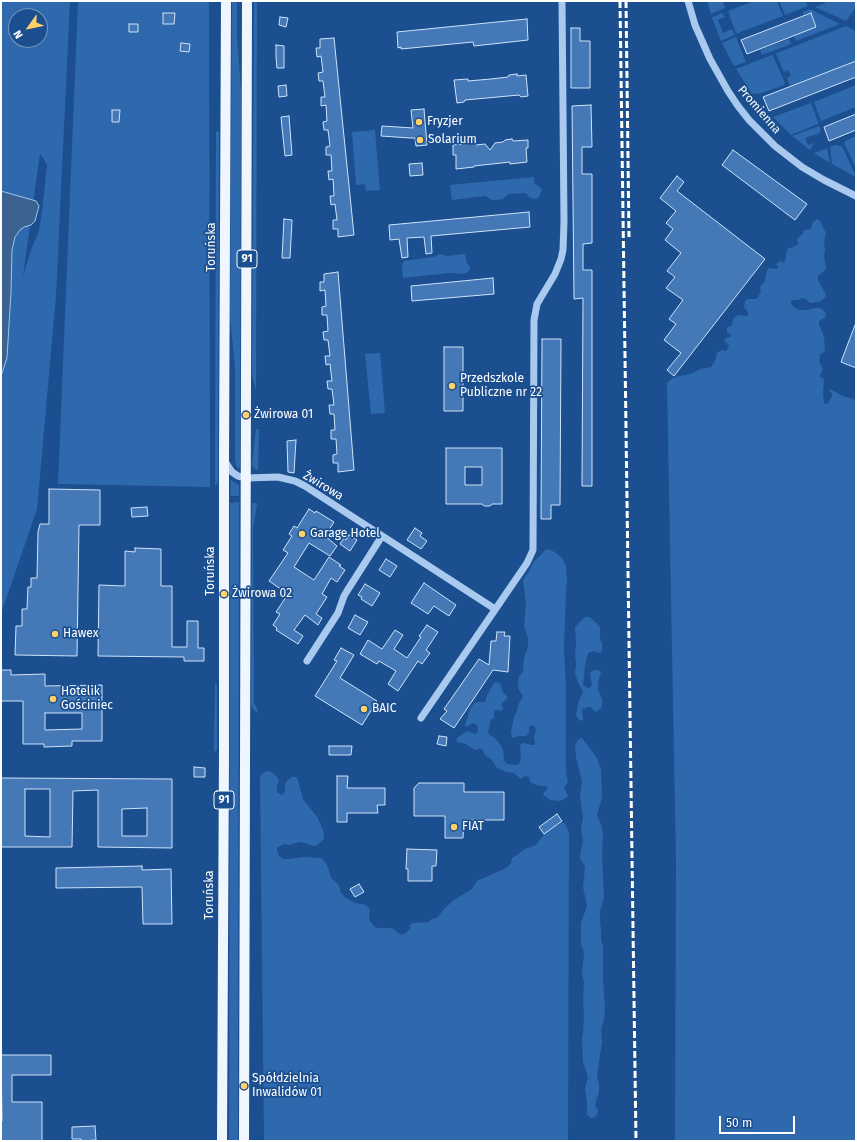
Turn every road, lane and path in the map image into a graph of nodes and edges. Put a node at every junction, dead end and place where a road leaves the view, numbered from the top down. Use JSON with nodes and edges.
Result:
{"nodes":[{"id":1,"x":226,"y":1,"type":"edge"},
{"id":2,"x":247,"y":1,"type":"edge"},
{"id":3,"x":562,"y":1,"type":"edge"},
{"id":4,"x":688,"y":1,"type":"edge"},
{"id":5,"x":856,"y":196,"type":"edge"},
{"id":6,"x":224,"y":459,"type":"junction"},
{"id":7,"x":246,"y":478,"type":"junction"},
{"id":8,"x":382,"y":536,"type":"junction"},
{"id":9,"x":495,"y":610,"type":"junction"},
{"id":10,"x":307,"y":661,"type":"dead end"},
{"id":11,"x":420,"y":718,"type":"dead end"},
{"id":12,"x":222,"y":1141,"type":"edge"},
{"id":13,"x":244,"y":1141,"type":"edge"}],
"edges":[{"from":1,"to":6,"type":"main road","name":"Toruńska","number":"91"},
{"from":2,"to":7,"type":"main road","number":"91"},
{"from":3,"to":9,"type":"street"},
{"from":4,"to":5,"type":"street","name":"Promienna"},
{"from":6,"to":7,"type":"street"},
{"from":6,"to":12,"type":"main road","name":"Toruńska","number":"91"},
{"from":7,"to":8,"type":"street","name":"Żwirowa"},
{"from":7,"to":13,"type":"main road","number":"91"},
{"from":8,"to":9,"type":"street","name":"Żwirowa"},
{"from":8,"to":10,"type":"street"},
{"from":9,"to":11,"type":"street"}]}
